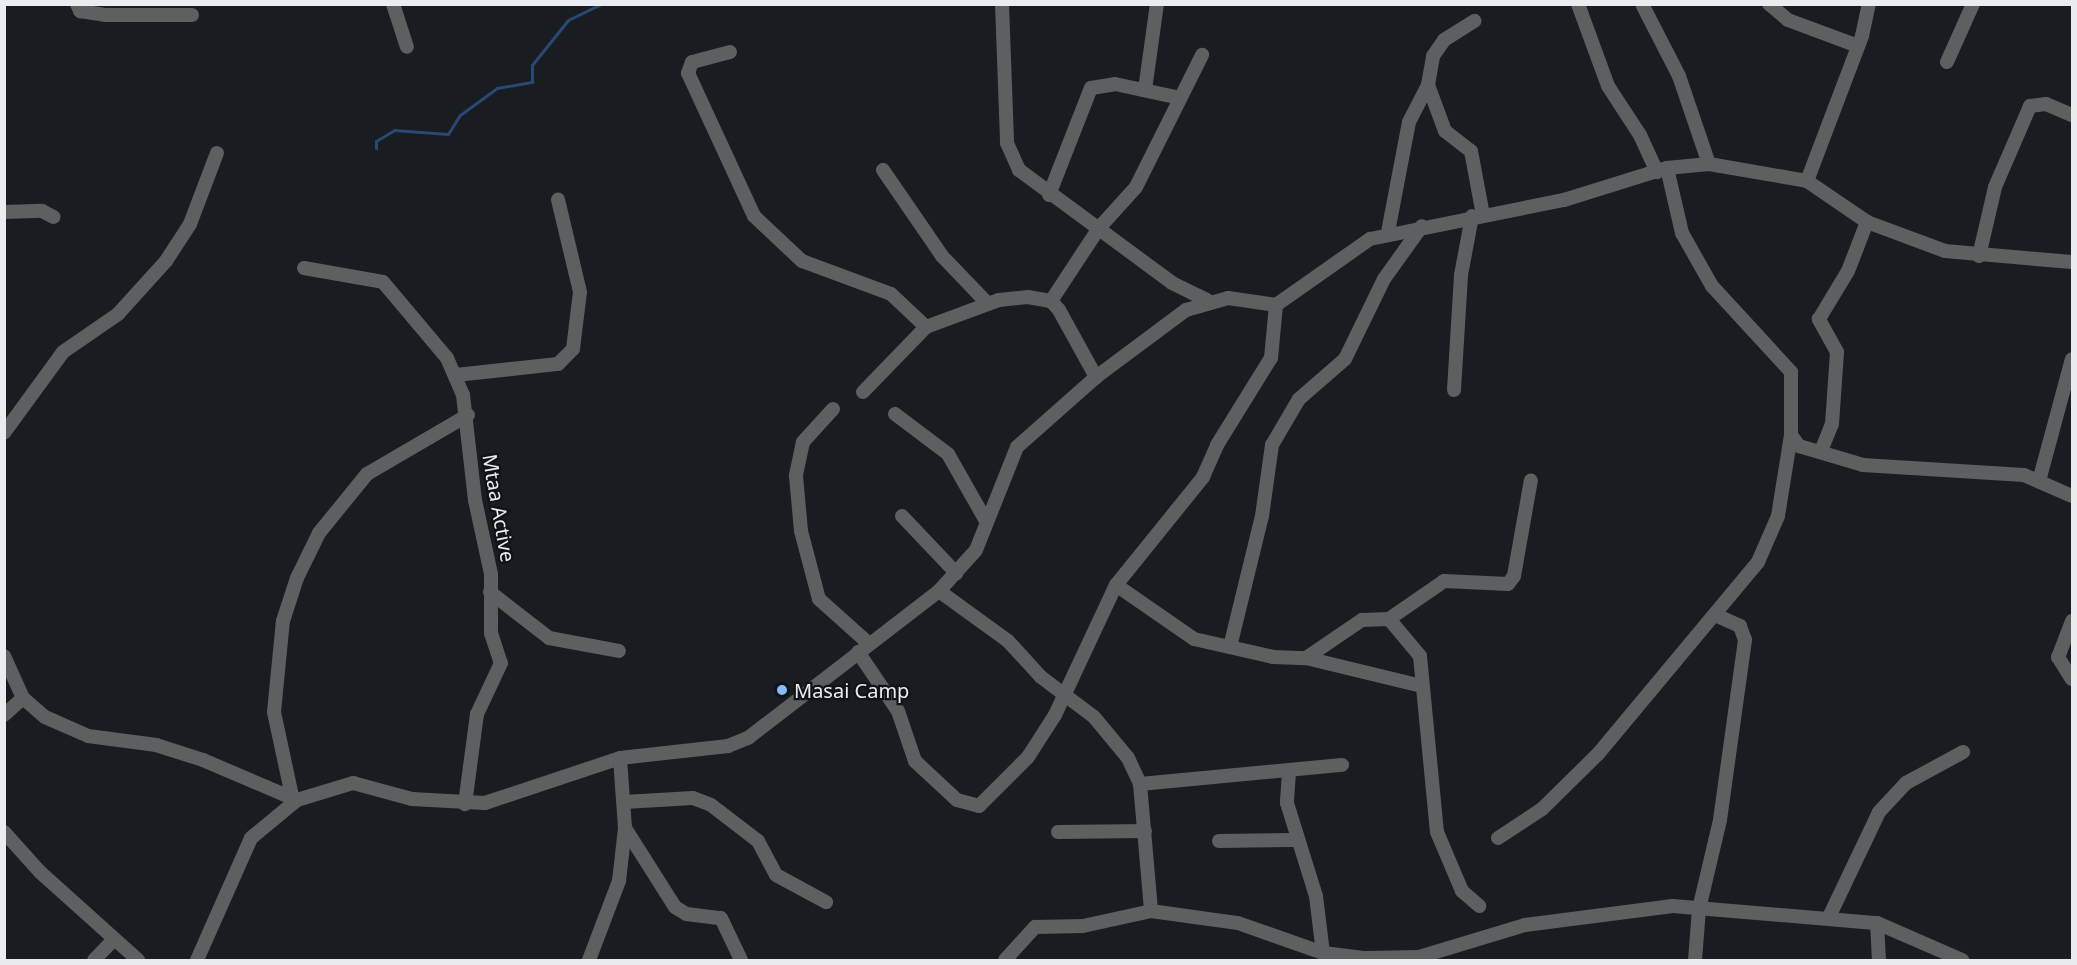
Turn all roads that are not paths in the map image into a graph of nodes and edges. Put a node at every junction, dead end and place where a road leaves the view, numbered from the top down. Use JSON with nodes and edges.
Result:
{"nodes":[{"id":1,"x":77,"y":4,"type":"edge"},
{"id":2,"x":393,"y":4,"type":"edge"},
{"id":3,"x":1002,"y":4,"type":"edge"},
{"id":4,"x":1157,"y":4,"type":"edge"},
{"id":5,"x":1578,"y":4,"type":"edge"},
{"id":6,"x":1769,"y":4,"type":"edge"},
{"id":7,"x":1869,"y":4,"type":"edge"},
{"id":8,"x":1973,"y":4,"type":"edge"},
{"id":9,"x":1642,"y":6,"type":"dead end"},
{"id":10,"x":192,"y":15,"type":"dead end"},
{"id":11,"x":1474,"y":21,"type":"dead end"},
{"id":12,"x":1858,"y":46,"type":"junction"},
{"id":13,"x":407,"y":47,"type":"dead end"},
{"id":14,"x":730,"y":52,"type":"dead end"},
{"id":15,"x":1202,"y":55,"type":"dead end"},
{"id":16,"x":1947,"y":62,"type":"dead end"},
{"id":17,"x":1428,"y":85,"type":"junction"},
{"id":18,"x":1145,"y":90,"type":"junction"},
{"id":19,"x":1180,"y":98,"type":"junction"},
{"id":20,"x":2073,"y":115,"type":"edge"},
{"id":21,"x":217,"y":153,"type":"dead end"},
{"id":22,"x":1709,"y":164,"type":"junction"},
{"id":23,"x":883,"y":170,"type":"dead end"},
{"id":24,"x":1662,"y":170,"type":"junction"},
{"id":25,"x":1807,"y":181,"type":"junction"},
{"id":26,"x":1049,"y":195,"type":"junction"},
{"id":27,"x":558,"y":200,"type":"dead end"},
{"id":28,"x":4,"y":212,"type":"edge"},
{"id":29,"x":1478,"y":216,"type":"junction"},
{"id":30,"x":54,"y":217,"type":"dead end"},
{"id":31,"x":1867,"y":222,"type":"junction"},
{"id":32,"x":1422,"y":226,"type":"junction"},
{"id":33,"x":1099,"y":228,"type":"junction"},
{"id":34,"x":1388,"y":232,"type":"junction"},
{"id":35,"x":1979,"y":256,"type":"junction"},
{"id":36,"x":2073,"y":262,"type":"edge"},
{"id":37,"x":304,"y":268,"type":"dead end"},
{"id":38,"x":1207,"y":300,"type":"junction"},
{"id":39,"x":1051,"y":301,"type":"junction"},
{"id":40,"x":988,"y":304,"type":"junction"},
{"id":41,"x":1276,"y":305,"type":"junction"},
{"id":42,"x":926,"y":327,"type":"junction"},
{"id":43,"x":2073,"y":359,"type":"edge"},
{"id":44,"x":456,"y":375,"type":"junction"},
{"id":45,"x":1096,"y":376,"type":"junction"},
{"id":46,"x":1454,"y":390,"type":"dead end"},
{"id":47,"x":863,"y":392,"type":"dead end"},
{"id":48,"x":833,"y":409,"type":"dead end"},
{"id":49,"x":896,"y":414,"type":"dead end"},
{"id":50,"x":468,"y":415,"type":"junction"},
{"id":51,"x":4,"y":433,"type":"edge"},
{"id":52,"x":1791,"y":435,"type":"junction"},
{"id":53,"x":1821,"y":451,"type":"junction"},
{"id":54,"x":1531,"y":480,"type":"dead end"},
{"id":55,"x":2039,"y":480,"type":"junction"},
{"id":56,"x":2073,"y":496,"type":"edge"},
{"id":57,"x":902,"y":516,"type":"dead end"},
{"id":58,"x":986,"y":521,"type":"junction"},
{"id":59,"x":956,"y":573,"type":"junction"},
{"id":60,"x":1116,"y":585,"type":"junction"},
{"id":61,"x":939,"y":591,"type":"junction"},
{"id":62,"x":490,"y":592,"type":"junction"},
{"id":63,"x":1715,"y":615,"type":"junction"},
{"id":64,"x":1389,"y":619,"type":"junction"},
{"id":65,"x":2073,"y":621,"type":"edge"},
{"id":66,"x":1230,"y":647,"type":"junction"},
{"id":67,"x":863,"y":648,"type":"junction"},
{"id":68,"x":619,"y":651,"type":"dead end"},
{"id":69,"x":4,"y":656,"type":"edge"},
{"id":70,"x":1306,"y":658,"type":"junction"},
{"id":71,"x":2073,"y":679,"type":"edge"},
{"id":72,"x":1422,"y":686,"type":"junction"},
{"id":73,"x":1065,"y":693,"type":"junction"},
{"id":74,"x":23,"y":698,"type":"junction"},
{"id":75,"x":4,"y":715,"type":"edge"},
{"id":76,"x":1963,"y":752,"type":"dead end"},
{"id":77,"x":620,"y":758,"type":"junction"},
{"id":78,"x":1342,"y":765,"type":"dead end"},
{"id":79,"x":1289,"y":772,"type":"junction"},
{"id":80,"x":1140,"y":784,"type":"junction"},
{"id":81,"x":294,"y":798,"type":"junction"},
{"id":82,"x":624,"y":802,"type":"junction"},
{"id":83,"x":465,"y":804,"type":"junction"},
{"id":84,"x":625,"y":828,"type":"junction"},
{"id":85,"x":1145,"y":831,"type":"junction"},
{"id":86,"x":4,"y":832,"type":"edge"},
{"id":87,"x":1058,"y":832,"type":"dead end"},
{"id":88,"x":1498,"y":838,"type":"dead end"},
{"id":89,"x":1294,"y":840,"type":"junction"},
{"id":90,"x":1219,"y":841,"type":"dead end"},
{"id":91,"x":826,"y":902,"type":"dead end"},
{"id":92,"x":1479,"y":906,"type":"dead end"},
{"id":93,"x":1699,"y":909,"type":"junction"},
{"id":94,"x":1151,"y":911,"type":"junction"},
{"id":95,"x":1829,"y":917,"type":"junction"},
{"id":96,"x":1877,"y":923,"type":"junction"},
{"id":97,"x":113,"y":940,"type":"junction"},
{"id":98,"x":1323,"y":953,"type":"junction"},
{"id":99,"x":1416,"y":959,"type":"edge"},
{"id":100,"x":93,"y":960,"type":"edge"},
{"id":101,"x":138,"y":960,"type":"edge"},
{"id":102,"x":197,"y":960,"type":"edge"},
{"id":103,"x":589,"y":960,"type":"edge"},
{"id":104,"x":741,"y":960,"type":"edge"},
{"id":105,"x":1005,"y":960,"type":"edge"},
{"id":106,"x":1695,"y":960,"type":"edge"},
{"id":107,"x":1879,"y":960,"type":"edge"},
{"id":108,"x":1962,"y":960,"type":"edge"}],
"edges":[{"from":1,"to":10,"type":"street"},
{"from":2,"to":13,"type":"street"},
{"from":3,"to":26,"type":"street"},
{"from":4,"to":18,"type":"street"},
{"from":5,"to":24,"type":"street"},
{"from":6,"to":12,"type":"street"},
{"from":7,"to":12,"type":"street"},
{"from":8,"to":16,"type":"street"},
{"from":9,"to":22,"type":"street"},
{"from":11,"to":17,"type":"street"},
{"from":12,"to":25,"type":"street"},
{"from":14,"to":42,"type":"street"},
{"from":15,"to":19,"type":"street"},
{"from":17,"to":29,"type":"street"},
{"from":17,"to":34,"type":"street"},
{"from":18,"to":19,"type":"street"},
{"from":18,"to":26,"type":"street"},
{"from":19,"to":33,"type":"street"},
{"from":20,"to":35,"type":"street"},
{"from":21,"to":51,"type":"street"},
{"from":22,"to":24,"type":"street"},
{"from":22,"to":25,"type":"street"},
{"from":23,"to":40,"type":"street"},
{"from":24,"to":29,"type":"street"},
{"from":24,"to":52,"type":"street"},
{"from":25,"to":31,"type":"street"},
{"from":26,"to":33,"type":"street"},
{"from":27,"to":44,"type":"street"},
{"from":28,"to":30,"type":"street"},
{"from":29,"to":32,"type":"street"},
{"from":29,"to":46,"type":"street"},
{"from":31,"to":35,"type":"street"},
{"from":31,"to":53,"type":"street"},
{"from":32,"to":34,"type":"street"},
{"from":32,"to":66,"type":"street"},
{"from":33,"to":38,"type":"street"},
{"from":33,"to":39,"type":"street"},
{"from":34,"to":41,"type":"street"},
{"from":35,"to":36,"type":"street"},
{"from":37,"to":44,"type":"street","name":"Mtaa Active"},
{"from":38,"to":41,"type":"street"},
{"from":38,"to":45,"type":"street"},
{"from":39,"to":40,"type":"street"},
{"from":39,"to":45,"type":"street"},
{"from":40,"to":42,"type":"street"},
{"from":41,"to":60,"type":"street"},
{"from":42,"to":47,"type":"street"},
{"from":43,"to":55,"type":"street"},
{"from":44,"to":50,"type":"street","name":"Mtaa Active"},
{"from":45,"to":58,"type":"street"},
{"from":48,"to":67,"type":"street"},
{"from":49,"to":58,"type":"street"},
{"from":50,"to":62,"type":"street","name":"Mtaa Active"},
{"from":50,"to":81,"type":"street"},
{"from":52,"to":53,"type":"street"},
{"from":52,"to":63,"type":"street"},
{"from":53,"to":55,"type":"street"},
{"from":54,"to":64,"type":"street"},
{"from":55,"to":56,"type":"street"},
{"from":57,"to":59,"type":"street"},
{"from":58,"to":59,"type":"street"},
{"from":59,"to":61,"type":"street"},
{"from":60,"to":66,"type":"street"},
{"from":60,"to":73,"type":"street"},
{"from":61,"to":67,"type":"street"},
{"from":61,"to":73,"type":"street"},
{"from":62,"to":68,"type":"street"},
{"from":62,"to":83,"type":"street","name":"Mtaa Active"},
{"from":63,"to":88,"type":"street"},
{"from":63,"to":93,"type":"street"},
{"from":64,"to":70,"type":"street"},
{"from":64,"to":72,"type":"street"},
{"from":65,"to":71,"type":"street"},
{"from":66,"to":70,"type":"street"},
{"from":67,"to":73,"type":"street"},
{"from":67,"to":77,"type":"street"},
{"from":69,"to":74,"type":"street"},
{"from":70,"to":72,"type":"street"},
{"from":72,"to":92,"type":"street"},
{"from":73,"to":80,"type":"street"},
{"from":74,"to":75,"type":"street"},
{"from":74,"to":81,"type":"street"},
{"from":76,"to":95,"type":"street"},
{"from":77,"to":82,"type":"street"},
{"from":77,"to":83,"type":"street"},
{"from":78,"to":79,"type":"street"},
{"from":79,"to":80,"type":"street"},
{"from":79,"to":89,"type":"street"},
{"from":80,"to":85,"type":"street"},
{"from":81,"to":83,"type":"street"},
{"from":81,"to":102,"type":"street"},
{"from":82,"to":84,"type":"street"},
{"from":82,"to":91,"type":"street"},
{"from":84,"to":103,"type":"street"},
{"from":84,"to":104,"type":"street"},
{"from":85,"to":87,"type":"street"},
{"from":85,"to":94,"type":"street"},
{"from":86,"to":97,"type":"street"},
{"from":89,"to":90,"type":"street"},
{"from":89,"to":98,"type":"street"},
{"from":93,"to":95,"type":"street"},
{"from":93,"to":99,"type":"street"},
{"from":93,"to":106,"type":"street"},
{"from":94,"to":98,"type":"street"},
{"from":94,"to":105,"type":"street"},
{"from":95,"to":96,"type":"street"},
{"from":96,"to":107,"type":"street"},
{"from":96,"to":108,"type":"street"},
{"from":97,"to":100,"type":"street"},
{"from":97,"to":101,"type":"street"},
{"from":98,"to":99,"type":"street"}]}
